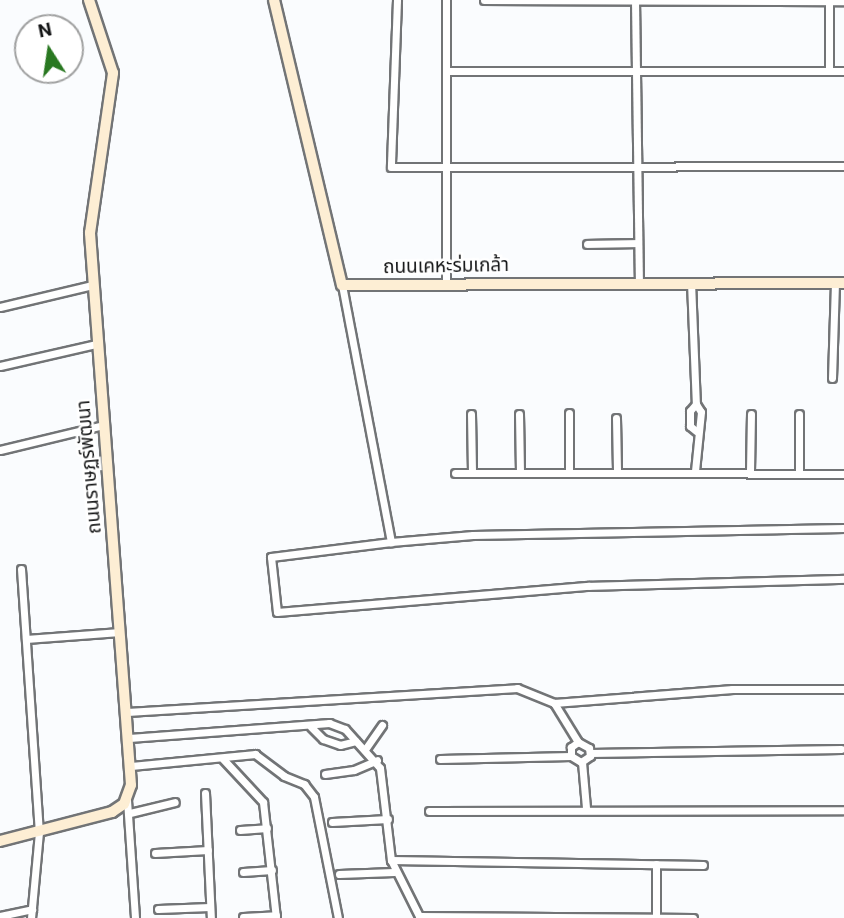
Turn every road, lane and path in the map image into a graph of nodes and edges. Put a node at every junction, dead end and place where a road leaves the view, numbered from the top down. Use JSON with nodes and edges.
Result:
{"nodes":[{"id":1,"x":89,"y":0,"type":"edge"},
{"id":2,"x":274,"y":0,"type":"edge"},
{"id":3,"x":397,"y":0,"type":"edge"},
{"id":4,"x":446,"y":0,"type":"edge"},
{"id":5,"x":484,"y":0,"type":"edge"},
{"id":6,"x":635,"y":0,"type":"edge"},
{"id":7,"x":829,"y":1,"type":"edge"},
{"id":8,"x":844,"y":1,"type":"edge"},
{"id":9,"x":446,"y":71,"type":"junction"},
{"id":10,"x":635,"y":71,"type":"junction"},
{"id":11,"x":829,"y":71,"type":"junction"},
{"id":12,"x":844,"y":71,"type":"edge"},
{"id":13,"x":844,"y":166,"type":"edge"},
{"id":14,"x":446,"y":167,"type":"junction"},
{"id":15,"x":637,"y":168,"type":"junction"},
{"id":16,"x":638,"y":243,"type":"junction"},
{"id":17,"x":587,"y":244,"type":"dead end"},
{"id":18,"x":639,"y":282,"type":"junction"},
{"id":19,"x":691,"y":282,"type":"junction"},
{"id":20,"x":446,"y":283,"type":"junction"},
{"id":21,"x":839,"y":283,"type":"edge"},
{"id":22,"x":92,"y":285,"type":"junction"},
{"id":23,"x":342,"y":285,"type":"junction"},
{"id":24,"x":0,"y":307,"type":"edge"},
{"id":25,"x":96,"y":344,"type":"junction"},
{"id":26,"x":0,"y":366,"type":"edge"},
{"id":27,"x":832,"y":378,"type":"dead end"},
{"id":28,"x":569,"y":413,"type":"dead end"},
{"id":29,"x":471,"y":414,"type":"dead end"},
{"id":30,"x":519,"y":414,"type":"dead end"},
{"id":31,"x":751,"y":414,"type":"dead end"},
{"id":32,"x":799,"y":414,"type":"dead end"},
{"id":33,"x":616,"y":418,"type":"dead end"},
{"id":34,"x":103,"y":425,"type":"junction"},
{"id":35,"x":0,"y":450,"type":"edge"},
{"id":36,"x":569,"y":471,"type":"junction"},
{"id":37,"x":617,"y":471,"type":"junction"},
{"id":38,"x":695,"y":471,"type":"junction"},
{"id":39,"x":750,"y":471,"type":"junction"},
{"id":40,"x":520,"y":472,"type":"junction"},
{"id":41,"x":799,"y":472,"type":"junction"},
{"id":42,"x":455,"y":473,"type":"dead end"},
{"id":43,"x":472,"y":473,"type":"junction"},
{"id":44,"x":844,"y":474,"type":"edge"},
{"id":45,"x":844,"y":528,"type":"edge"},
{"id":46,"x":391,"y":542,"type":"junction"},
{"id":47,"x":21,"y":569,"type":"dead end"},
{"id":48,"x":844,"y":579,"type":"edge"},
{"id":49,"x":120,"y":632,"type":"junction"},
{"id":50,"x":26,"y":639,"type":"junction"},
{"id":51,"x":844,"y":689,"type":"edge"},
{"id":52,"x":554,"y":703,"type":"junction"},
{"id":53,"x":127,"y":712,"type":"junction"},
{"id":54,"x":382,"y":726,"type":"dead end"},
{"id":55,"x":311,"y":727,"type":"junction"},
{"id":56,"x":129,"y":738,"type":"junction"},
{"id":57,"x":356,"y":741,"type":"junction"},
{"id":58,"x":578,"y":742,"type":"junction"},
{"id":59,"x":366,"y":748,"type":"junction"},
{"id":60,"x":843,"y":749,"type":"edge"},
{"id":61,"x":590,"y":753,"type":"junction"},
{"id":62,"x":570,"y":756,"type":"junction"},
{"id":63,"x":222,"y":759,"type":"junction"},
{"id":64,"x":440,"y":759,"type":"dead end"},
{"id":65,"x":377,"y":760,"type":"junction"},
{"id":66,"x":582,"y":762,"type":"junction"},
{"id":67,"x":131,"y":766,"type":"junction"},
{"id":68,"x":325,"y":774,"type":"dead end"},
{"id":69,"x":205,"y":793,"type":"dead end"},
{"id":70,"x":127,"y":800,"type":"junction"},
{"id":71,"x":175,"y":802,"type":"dead end"},
{"id":72,"x":586,"y":808,"type":"junction"},
{"id":73,"x":844,"y":810,"type":"edge"},
{"id":74,"x":429,"y":811,"type":"dead end"},
{"id":75,"x":130,"y":813,"type":"junction"},
{"id":76,"x":387,"y":819,"type":"junction"},
{"id":77,"x":332,"y":822,"type":"dead end"},
{"id":78,"x":267,"y":828,"type":"junction"},
{"id":79,"x":240,"y":830,"type":"dead end"},
{"id":80,"x":39,"y":832,"type":"junction"},
{"id":81,"x":0,"y":841,"type":"edge"},
{"id":82,"x":208,"y":850,"type":"junction"},
{"id":83,"x":155,"y":853,"type":"dead end"},
{"id":84,"x":390,"y":860,"type":"junction"},
{"id":85,"x":656,"y":864,"type":"junction"},
{"id":86,"x":703,"y":864,"type":"dead end"},
{"id":87,"x":272,"y":870,"type":"junction"},
{"id":88,"x":243,"y":872,"type":"dead end"},
{"id":89,"x":394,"y":872,"type":"junction"},
{"id":90,"x":339,"y":874,"type":"dead end"},
{"id":91,"x":210,"y":907,"type":"junction"},
{"id":92,"x":32,"y":909,"type":"junction"},
{"id":93,"x":158,"y":909,"type":"dead end"},
{"id":94,"x":0,"y":916,"type":"edge"},
{"id":95,"x":276,"y":916,"type":"edge"},
{"id":96,"x":243,"y":917,"type":"edge"},
{"id":97,"x":420,"y":917,"type":"edge"},
{"id":98,"x":656,"y":917,"type":"edge"},
{"id":99,"x":31,"y":918,"type":"edge"},
{"id":100,"x":135,"y":918,"type":"edge"},
{"id":101,"x":211,"y":918,"type":"edge"},
{"id":102,"x":338,"y":918,"type":"edge"},
{"id":103,"x":693,"y":918,"type":"edge"}],
"edges":[{"from":1,"to":22,"type":"street","name":"ถนนราษฏร์พัฒนา"},
{"from":2,"to":23,"type":"street"},
{"from":3,"to":14,"type":"street"},
{"from":4,"to":9,"type":"street"},
{"from":5,"to":6,"type":"street"},
{"from":6,"to":7,"type":"street"},
{"from":6,"to":10,"type":"street"},
{"from":7,"to":8,"type":"street"},
{"from":7,"to":11,"type":"street"},
{"from":9,"to":10,"type":"street"},
{"from":9,"to":14,"type":"street"},
{"from":10,"to":11,"type":"street"},
{"from":10,"to":15,"type":"street"},
{"from":11,"to":12,"type":"street"},
{"from":13,"to":15,"type":"street"},
{"from":14,"to":15,"type":"street"},
{"from":14,"to":20,"type":"street"},
{"from":15,"to":16,"type":"street"},
{"from":16,"to":17,"type":"street"},
{"from":16,"to":18,"type":"street"},
{"from":18,"to":19,"type":"street","name":"ถนนเคหะร่มเกล้า"},
{"from":18,"to":20,"type":"street","name":"ถนนเคหะร่มเกล้า"},
{"from":19,"to":21,"type":"street","name":"ถนนเคหะร่มเกล้า"},
{"from":19,"to":38,"type":"street"},
{"from":20,"to":23,"type":"street","name":"ถนนเคหะร่มเกล้า"},
{"from":21,"to":27,"type":"street"},
{"from":22,"to":24,"type":"street"},
{"from":22,"to":25,"type":"street","name":"ถนนราษฏร์พัฒนา"},
{"from":23,"to":46,"type":"street"},
{"from":25,"to":26,"type":"street"},
{"from":25,"to":34,"type":"street","name":"ถนนราษฏร์พัฒนา"},
{"from":28,"to":36,"type":"street"},
{"from":29,"to":43,"type":"street"},
{"from":30,"to":40,"type":"street"},
{"from":31,"to":39,"type":"street"},
{"from":32,"to":41,"type":"street"},
{"from":33,"to":37,"type":"street"},
{"from":34,"to":35,"type":"street"},
{"from":34,"to":49,"type":"street","name":"ถนนราษฏร์พัฒนา"},
{"from":36,"to":37,"type":"street"},
{"from":36,"to":40,"type":"street"},
{"from":37,"to":38,"type":"street"},
{"from":38,"to":39,"type":"street"},
{"from":39,"to":41,"type":"street"},
{"from":40,"to":43,"type":"street"},
{"from":41,"to":44,"type":"street"},
{"from":42,"to":43,"type":"street"},
{"from":45,"to":46,"type":"street"},
{"from":46,"to":48,"type":"street"},
{"from":47,"to":50,"type":"street"},
{"from":49,"to":50,"type":"street"},
{"from":49,"to":53,"type":"street","name":"ถนนราษฏร์พัฒนา"},
{"from":50,"to":80,"type":"street"},
{"from":51,"to":52,"type":"street"},
{"from":52,"to":53,"type":"street"},
{"from":52,"to":58,"type":"street"},
{"from":53,"to":56,"type":"street","name":"ถนนราษฏร์พัฒนา"},
{"from":54,"to":59,"type":"street"},
{"from":55,"to":56,"type":"street"},
{"from":55,"to":57,"type":"street"},
{"from":55,"to":57,"type":"street"},
{"from":56,"to":67,"type":"street","name":"ถนนราษฏร์พัฒนา"},
{"from":57,"to":59,"type":"street"},
{"from":58,"to":61,"type":"street"},
{"from":58,"to":62,"type":"street"},
{"from":59,"to":65,"type":"street"},
{"from":60,"to":61,"type":"street"},
{"from":61,"to":66,"type":"street"},
{"from":62,"to":64,"type":"street"},
{"from":62,"to":66,"type":"street"},
{"from":63,"to":67,"type":"street"},
{"from":63,"to":78,"type":"street"},
{"from":63,"to":102,"type":"street"},
{"from":65,"to":68,"type":"street"},
{"from":65,"to":76,"type":"street"},
{"from":66,"to":72,"type":"street"},
{"from":67,"to":70,"type":"street","name":"ถนนราษฏร์พัฒนา"},
{"from":69,"to":82,"type":"street"},
{"from":70,"to":75,"type":"street"},
{"from":70,"to":80,"type":"street"},
{"from":71,"to":75,"type":"street"},
{"from":72,"to":73,"type":"street"},
{"from":72,"to":74,"type":"street"},
{"from":75,"to":100,"type":"street"},
{"from":76,"to":77,"type":"street"},
{"from":76,"to":84,"type":"street"},
{"from":78,"to":79,"type":"street"},
{"from":78,"to":87,"type":"street"},
{"from":80,"to":81,"type":"street"},
{"from":80,"to":92,"type":"street"},
{"from":82,"to":83,"type":"street"},
{"from":82,"to":91,"type":"street"},
{"from":84,"to":85,"type":"street"},
{"from":84,"to":89,"type":"street"},
{"from":85,"to":86,"type":"street"},
{"from":85,"to":98,"type":"street"},
{"from":87,"to":88,"type":"street"},
{"from":87,"to":95,"type":"street"},
{"from":89,"to":90,"type":"street"},
{"from":89,"to":97,"type":"street"},
{"from":91,"to":93,"type":"street"},
{"from":91,"to":101,"type":"street"},
{"from":92,"to":94,"type":"street"},
{"from":92,"to":99,"type":"street"},
{"from":95,"to":96,"type":"street"},
{"from":97,"to":98,"type":"street"},
{"from":98,"to":103,"type":"street"}]}
